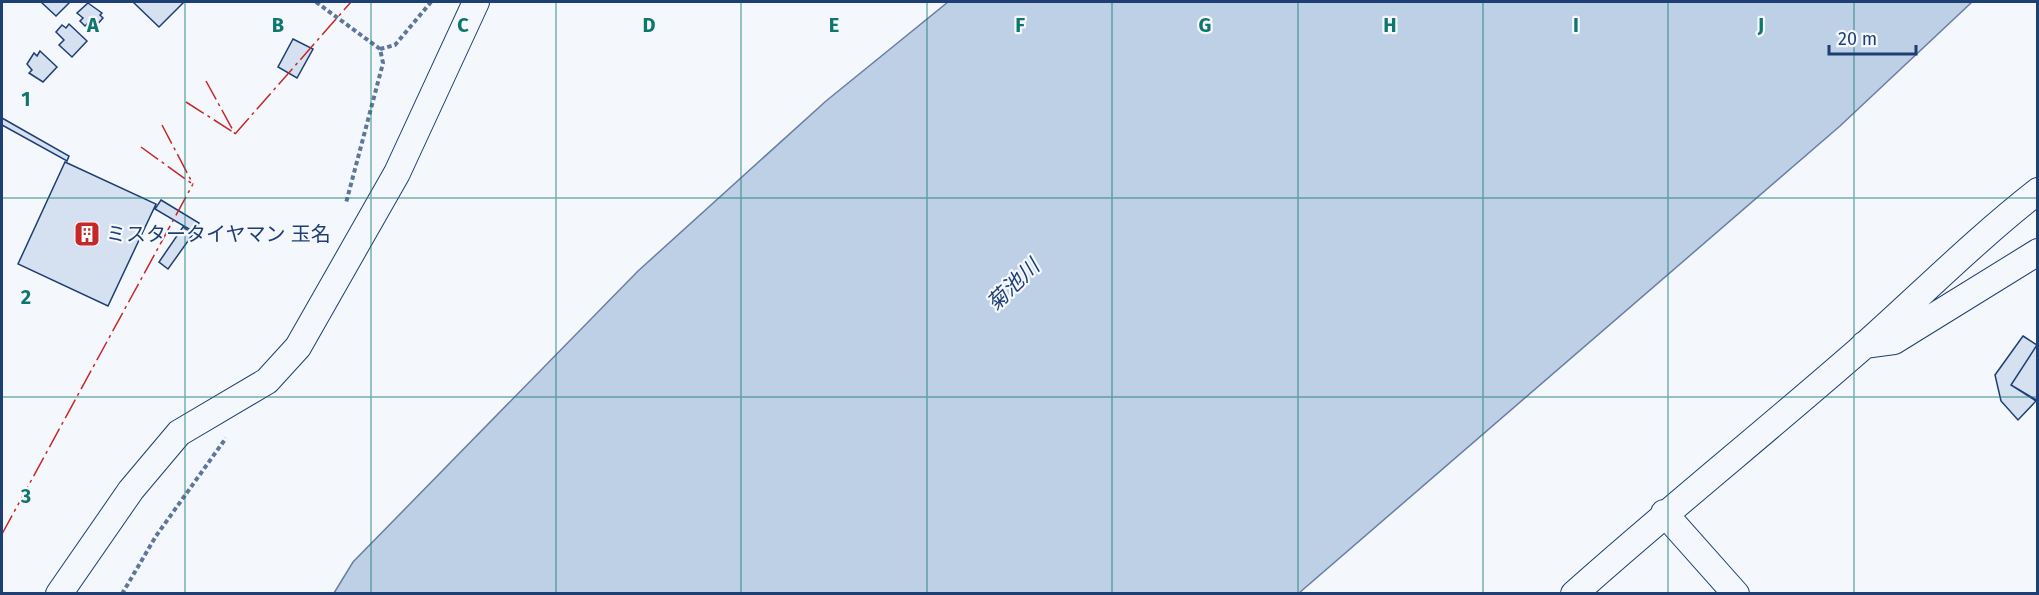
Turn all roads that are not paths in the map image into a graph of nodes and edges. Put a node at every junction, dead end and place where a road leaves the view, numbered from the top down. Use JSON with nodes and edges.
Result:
{"nodes":[{"id":1,"x":476,"y":2,"type":"edge"},
{"id":2,"x":2037,"y":191,"type":"edge"},
{"id":3,"x":2037,"y":252,"type":"edge"},
{"id":4,"x":1864,"y":345,"type":"junction"},
{"id":5,"x":1664,"y":513,"type":"junction"},
{"id":6,"x":59,"y":594,"type":"edge"},
{"id":7,"x":1574,"y":594,"type":"edge"},
{"id":8,"x":1736,"y":594,"type":"edge"}],
"edges":[{"from":1,"to":6,"type":"street"},
{"from":2,"to":4,"type":"street"},
{"from":3,"to":4,"type":"street"},
{"from":4,"to":5,"type":"street"},
{"from":5,"to":7,"type":"street"},
{"from":5,"to":8,"type":"street"}]}
